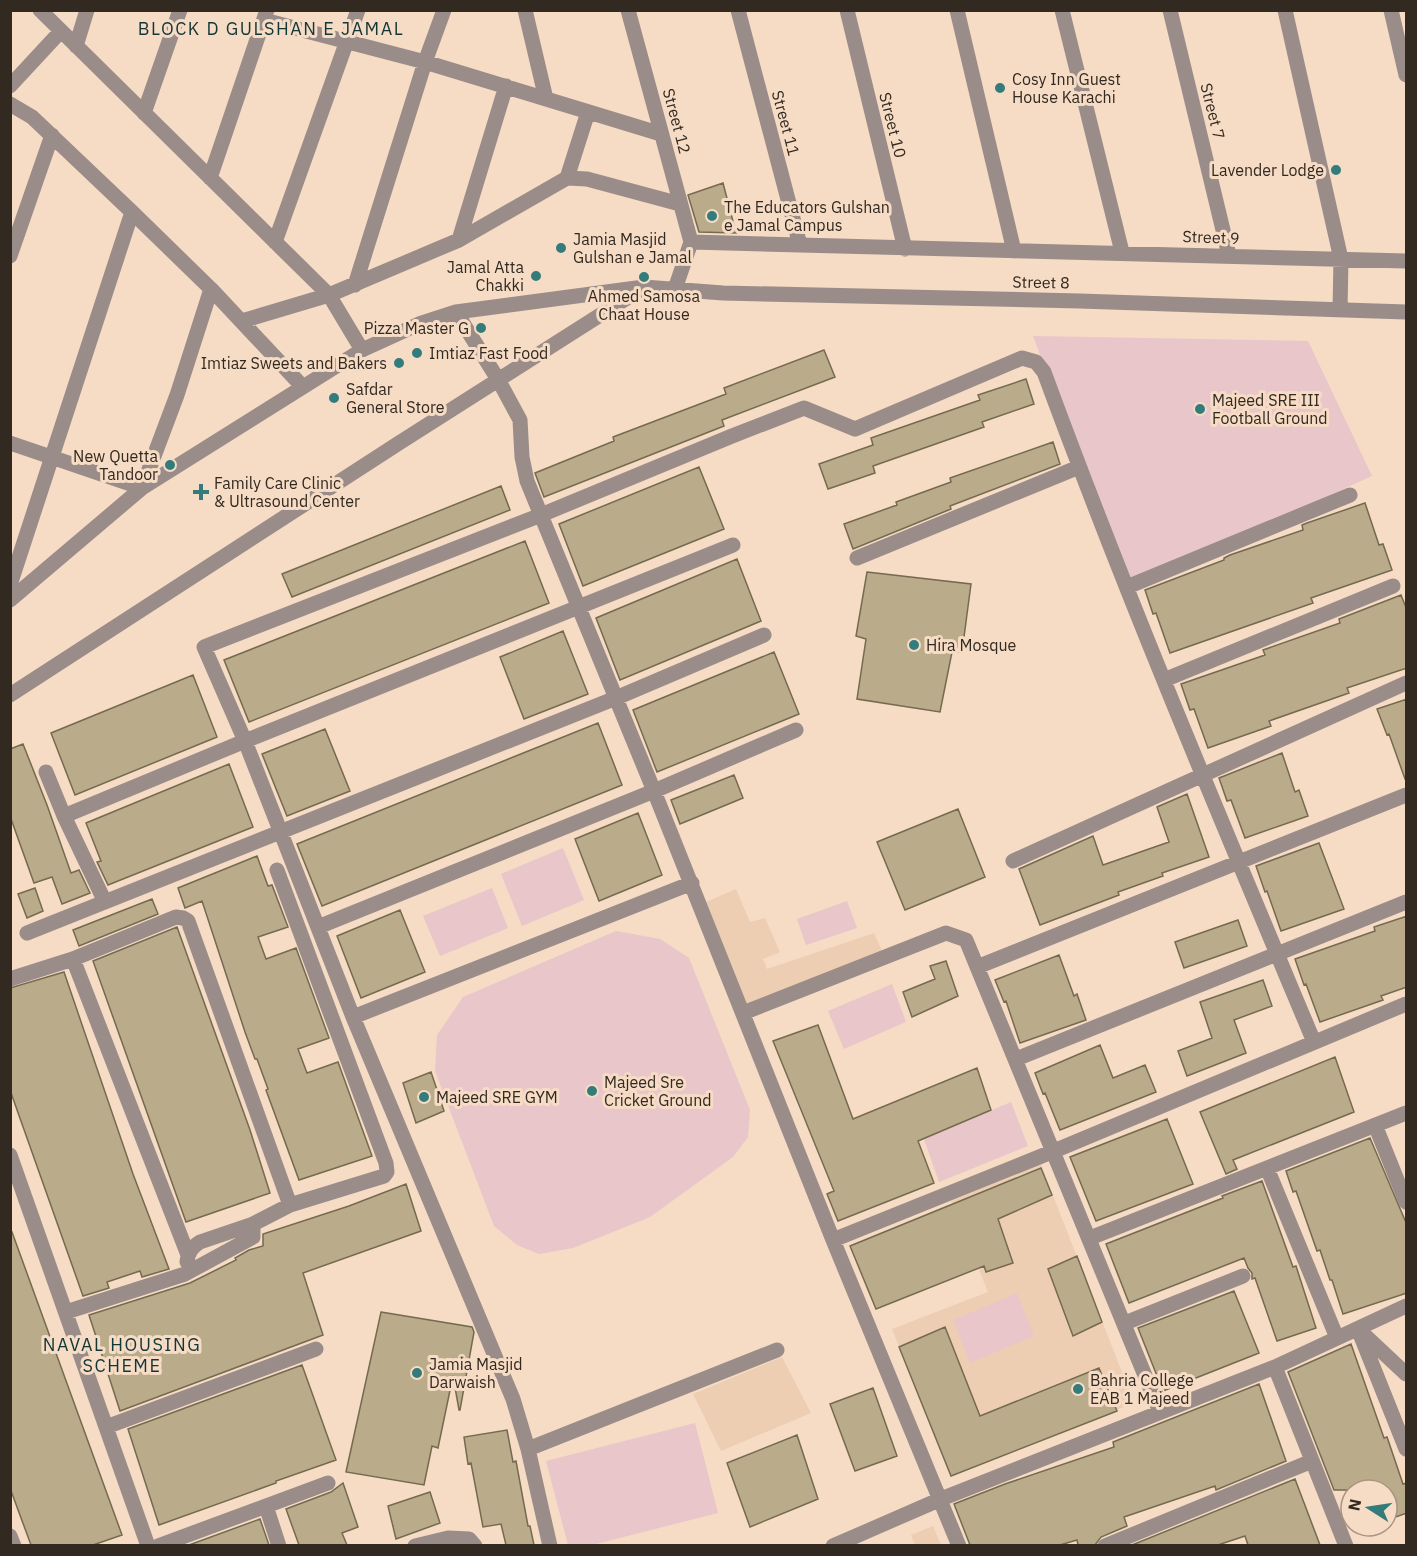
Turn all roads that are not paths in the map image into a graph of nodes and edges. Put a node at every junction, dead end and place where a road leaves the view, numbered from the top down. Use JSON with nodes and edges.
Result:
{"nodes":[{"id":1,"x":40,"y":10,"type":"edge"},
{"id":2,"x":87,"y":10,"type":"edge"},
{"id":3,"x":180,"y":10,"type":"edge"},
{"id":4,"x":357,"y":10,"type":"edge"},
{"id":5,"x":444,"y":10,"type":"edge"},
{"id":6,"x":525,"y":10,"type":"edge"},
{"id":7,"x":628,"y":10,"type":"edge"},
{"id":8,"x":738,"y":10,"type":"edge"},
{"id":9,"x":847,"y":10,"type":"edge"},
{"id":10,"x":957,"y":10,"type":"edge"},
{"id":11,"x":1062,"y":10,"type":"edge"},
{"id":12,"x":1170,"y":10,"type":"edge"},
{"id":13,"x":1285,"y":10,"type":"edge"},
{"id":14,"x":1391,"y":10,"type":"edge"},
{"id":15,"x":265,"y":15,"type":"edge"},
{"id":16,"x":61,"y":31,"type":"junction"},
{"id":17,"x":347,"y":42,"type":"junction"},
{"id":18,"x":76,"y":46,"type":"junction"},
{"id":19,"x":425,"y":62,"type":"junction"},
{"id":20,"x":1407,"y":75,"type":"edge"},
{"id":21,"x":10,"y":86,"type":"edge"},
{"id":22,"x":506,"y":86,"type":"junction"},
{"id":23,"x":546,"y":99,"type":"junction"},
{"id":24,"x":11,"y":104,"type":"edge"},
{"id":25,"x":588,"y":112,"type":"junction"},
{"id":26,"x":144,"y":113,"type":"junction"},
{"id":27,"x":661,"y":134,"type":"junction"},
{"id":28,"x":52,"y":135,"type":"junction"},
{"id":29,"x":210,"y":177,"type":"junction"},
{"id":30,"x":567,"y":178,"type":"junction"},
{"id":31,"x":681,"y":204,"type":"junction"},
{"id":32,"x":132,"y":212,"type":"junction"},
{"id":33,"x":459,"y":240,"type":"junction"},
{"id":34,"x":275,"y":242,"type":"junction"},
{"id":35,"x":691,"y":242,"type":"junction"},
{"id":36,"x":800,"y":245,"type":"junction"},
{"id":37,"x":905,"y":249,"type":"junction"},
{"id":38,"x":1014,"y":251,"type":"junction"},
{"id":39,"x":1122,"y":252,"type":"junction"},
{"id":40,"x":1229,"y":255,"type":"junction"},
{"id":41,"x":10,"y":256,"type":"edge"},
{"id":42,"x":1341,"y":259,"type":"junction"},
{"id":43,"x":1407,"y":261,"type":"edge"},
{"id":44,"x":355,"y":285,"type":"junction"},
{"id":45,"x":644,"y":287,"type":"junction"},
{"id":46,"x":211,"y":289,"type":"junction"},
{"id":47,"x":675,"y":289,"type":"junction"},
{"id":48,"x":329,"y":295,"type":"junction"},
{"id":49,"x":1340,"y":310,"type":"junction"},
{"id":50,"x":456,"y":312,"type":"junction"},
{"id":51,"x":1407,"y":312,"type":"edge"},
{"id":52,"x":242,"y":321,"type":"junction"},
{"id":53,"x":362,"y":350,"type":"junction"},
{"id":54,"x":499,"y":381,"type":"junction"},
{"id":55,"x":302,"y":386,"type":"junction"},
{"id":56,"x":10,"y":443,"type":"edge"},
{"id":57,"x":53,"y":457,"type":"junction"},
{"id":58,"x":1079,"y":467,"type":"junction"},
{"id":59,"x":142,"y":488,"type":"junction"},
{"id":60,"x":1350,"y":495,"type":"dead end"},
{"id":61,"x":541,"y":515,"type":"junction"},
{"id":62,"x":733,"y":545,"type":"dead end"},
{"id":63,"x":857,"y":558,"type":"dead end"},
{"id":64,"x":10,"y":585,"type":"edge"},
{"id":65,"x":1394,"y":586,"type":"dead end"},
{"id":66,"x":1127,"y":587,"type":"junction"},
{"id":67,"x":10,"y":600,"type":"edge"},
{"id":68,"x":579,"y":606,"type":"junction"},
{"id":69,"x":764,"y":635,"type":"dead end"},
{"id":70,"x":1164,"y":680,"type":"junction"},
{"id":71,"x":1407,"y":683,"type":"edge"},
{"id":72,"x":10,"y":695,"type":"edge"},
{"id":73,"x":616,"y":698,"type":"junction"},
{"id":74,"x":796,"y":730,"type":"dead end"},
{"id":75,"x":245,"y":741,"type":"junction"},
{"id":76,"x":46,"y":772,"type":"dead end"},
{"id":77,"x":1202,"y":774,"type":"junction"},
{"id":78,"x":654,"y":790,"type":"junction"},
{"id":79,"x":1407,"y":795,"type":"edge"},
{"id":80,"x":64,"y":816,"type":"junction"},
{"id":81,"x":281,"y":832,"type":"junction"},
{"id":82,"x":1013,"y":861,"type":"dead end"},
{"id":83,"x":1238,"y":864,"type":"junction"},
{"id":84,"x":277,"y":870,"type":"dead end"},
{"id":85,"x":692,"y":883,"type":"junction"},
{"id":86,"x":105,"y":902,"type":"junction"},
{"id":87,"x":1407,"y":902,"type":"edge"},
{"id":88,"x":318,"y":927,"type":"junction"},
{"id":89,"x":27,"y":933,"type":"dead end"},
{"id":90,"x":1278,"y":955,"type":"junction"},
{"id":91,"x":73,"y":959,"type":"junction"},
{"id":92,"x":977,"y":967,"type":"junction"},
{"id":93,"x":10,"y":979,"type":"edge"},
{"id":94,"x":1407,"y":1004,"type":"edge"},
{"id":95,"x":743,"y":1013,"type":"junction"},
{"id":96,"x":353,"y":1017,"type":"junction"},
{"id":97,"x":1314,"y":1042,"type":"junction"},
{"id":98,"x":1016,"y":1059,"type":"junction"},
{"id":99,"x":1407,"y":1113,"type":"edge"},
{"id":100,"x":1375,"y":1125,"type":"junction"},
{"id":101,"x":1054,"y":1151,"type":"junction"},
{"id":102,"x":10,"y":1155,"type":"edge"},
{"id":103,"x":1268,"y":1168,"type":"junction"},
{"id":104,"x":1407,"y":1202,"type":"edge"},
{"id":105,"x":290,"y":1205,"type":"junction"},
{"id":106,"x":253,"y":1224,"type":"junction"},
{"id":107,"x":1090,"y":1239,"type":"junction"},
{"id":108,"x":833,"y":1240,"type":"junction"},
{"id":109,"x":188,"y":1255,"type":"junction"},
{"id":110,"x":185,"y":1274,"type":"junction"},
{"id":111,"x":1243,"y":1276,"type":"dead end"},
{"id":112,"x":1407,"y":1306,"type":"edge"},
{"id":113,"x":66,"y":1312,"type":"junction"},
{"id":114,"x":1125,"y":1323,"type":"junction"},
{"id":115,"x":1358,"y":1329,"type":"junction"},
{"id":116,"x":1336,"y":1338,"type":"junction"},
{"id":117,"x":316,"y":1349,"type":"dead end"},
{"id":118,"x":777,"y":1350,"type":"dead end"},
{"id":119,"x":1275,"y":1367,"type":"junction"},
{"id":120,"x":1407,"y":1374,"type":"edge"},
{"id":121,"x":1160,"y":1412,"type":"junction"},
{"id":122,"x":106,"y":1427,"type":"junction"},
{"id":123,"x":1405,"y":1440,"type":"edge"},
{"id":124,"x":528,"y":1449,"type":"junction"},
{"id":125,"x":1312,"y":1461,"type":"junction"},
{"id":126,"x":328,"y":1484,"type":"dead end"},
{"id":127,"x":941,"y":1499,"type":"junction"},
{"id":128,"x":266,"y":1506,"type":"junction"},
{"id":129,"x":10,"y":1536,"type":"edge"},
{"id":130,"x":14,"y":1545,"type":"edge"},
{"id":131,"x":148,"y":1545,"type":"edge"},
{"id":132,"x":158,"y":1545,"type":"edge"},
{"id":133,"x":279,"y":1545,"type":"edge"},
{"id":134,"x":415,"y":1545,"type":"edge"},
{"id":135,"x":475,"y":1545,"type":"edge"},
{"id":136,"x":550,"y":1545,"type":"edge"},
{"id":137,"x":833,"y":1545,"type":"edge"},
{"id":138,"x":959,"y":1545,"type":"edge"},
{"id":139,"x":1105,"y":1545,"type":"edge"},
{"id":140,"x":1344,"y":1545,"type":"edge"}],
"edges":[{"from":1,"to":16,"type":"street"},
{"from":2,"to":18,"type":"street"},
{"from":3,"to":26,"type":"street"},
{"from":4,"to":17,"type":"street"},
{"from":5,"to":19,"type":"street"},
{"from":6,"to":23,"type":"street"},
{"from":7,"to":27,"type":"street","name":"Street 12"},
{"from":8,"to":36,"type":"street","name":"Street 11"},
{"from":9,"to":37,"type":"street","name":"Street 10"},
{"from":10,"to":38,"type":"street"},
{"from":11,"to":39,"type":"street"},
{"from":12,"to":40,"type":"street","name":"Street 7"},
{"from":13,"to":42,"type":"street"},
{"from":14,"to":20,"type":"street"},
{"from":15,"to":17,"type":"street"},
{"from":15,"to":29,"type":"street"},
{"from":16,"to":18,"type":"street"},
{"from":16,"to":21,"type":"street"},
{"from":17,"to":19,"type":"street"},
{"from":17,"to":34,"type":"street"},
{"from":18,"to":26,"type":"street"},
{"from":19,"to":22,"type":"street"},
{"from":19,"to":44,"type":"street"},
{"from":22,"to":23,"type":"street"},
{"from":22,"to":33,"type":"street"},
{"from":23,"to":25,"type":"street"},
{"from":24,"to":28,"type":"street"},
{"from":25,"to":27,"type":"street"},
{"from":25,"to":30,"type":"street"},
{"from":26,"to":29,"type":"street"},
{"from":27,"to":31,"type":"street","name":"Street 12"},
{"from":28,"to":32,"type":"street"},
{"from":28,"to":41,"type":"street"},
{"from":29,"to":34,"type":"street"},
{"from":30,"to":31,"type":"street"},
{"from":30,"to":33,"type":"street"},
{"from":31,"to":35,"type":"street","name":"Street 12"},
{"from":32,"to":46,"type":"street"},
{"from":32,"to":57,"type":"street"},
{"from":33,"to":44,"type":"street"},
{"from":34,"to":48,"type":"street"},
{"from":35,"to":36,"type":"street","name":"Street 9"},
{"from":35,"to":47,"type":"street"},
{"from":36,"to":37,"type":"street","name":"Street 9"},
{"from":37,"to":38,"type":"street","name":"Street 9"},
{"from":38,"to":39,"type":"street","name":"Street 9"},
{"from":39,"to":40,"type":"street","name":"Street 9"},
{"from":40,"to":42,"type":"street","name":"Street 9"},
{"from":42,"to":43,"type":"street","name":"Street 9"},
{"from":42,"to":49,"type":"street"},
{"from":44,"to":48,"type":"street"},
{"from":45,"to":47,"type":"street","name":"Street 8"},
{"from":45,"to":50,"type":"street","name":"Street 8"},
{"from":45,"to":54,"type":"street"},
{"from":46,"to":52,"type":"street"},
{"from":46,"to":59,"type":"street"},
{"from":47,"to":49,"type":"street","name":"Street 8"},
{"from":48,"to":52,"type":"street"},
{"from":48,"to":53,"type":"street"},
{"from":49,"to":51,"type":"street","name":"Street 8"},
{"from":50,"to":53,"type":"street","name":"Street 8"},
{"from":50,"to":54,"type":"street"},
{"from":52,"to":55,"type":"street"},
{"from":53,"to":55,"type":"street","name":"Street 8"},
{"from":54,"to":61,"type":"street"},
{"from":54,"to":72,"type":"street"},
{"from":55,"to":59,"type":"street","name":"Street 8"},
{"from":56,"to":57,"type":"street"},
{"from":57,"to":59,"type":"street"},
{"from":57,"to":64,"type":"street"},
{"from":58,"to":61,"type":"street"},
{"from":58,"to":63,"type":"street"},
{"from":58,"to":66,"type":"street"},
{"from":59,"to":67,"type":"street","name":"Street 8"},
{"from":60,"to":66,"type":"street"},
{"from":61,"to":68,"type":"street"},
{"from":61,"to":75,"type":"street"},
{"from":62,"to":68,"type":"street"},
{"from":65,"to":70,"type":"street"},
{"from":66,"to":70,"type":"street"},
{"from":68,"to":73,"type":"street"},
{"from":68,"to":75,"type":"street"},
{"from":69,"to":73,"type":"street"},
{"from":70,"to":77,"type":"street"},
{"from":71,"to":77,"type":"street"},
{"from":73,"to":78,"type":"street"},
{"from":73,"to":81,"type":"street"},
{"from":74,"to":78,"type":"street"},
{"from":75,"to":80,"type":"street"},
{"from":75,"to":81,"type":"street"},
{"from":76,"to":80,"type":"street"},
{"from":77,"to":82,"type":"street"},
{"from":77,"to":83,"type":"street"},
{"from":78,"to":85,"type":"street"},
{"from":78,"to":88,"type":"street"},
{"from":79,"to":83,"type":"street"},
{"from":80,"to":86,"type":"street"},
{"from":81,"to":86,"type":"street"},
{"from":81,"to":88,"type":"street"},
{"from":83,"to":90,"type":"street"},
{"from":83,"to":92,"type":"street"},
{"from":84,"to":105,"type":"street"},
{"from":85,"to":95,"type":"street"},
{"from":85,"to":96,"type":"street"},
{"from":86,"to":89,"type":"street"},
{"from":87,"to":90,"type":"street"},
{"from":88,"to":96,"type":"street"},
{"from":90,"to":97,"type":"street"},
{"from":90,"to":98,"type":"street"},
{"from":91,"to":93,"type":"street"},
{"from":91,"to":105,"type":"street"},
{"from":91,"to":109,"type":"street"},
{"from":92,"to":95,"type":"street"},
{"from":92,"to":98,"type":"street"},
{"from":94,"to":97,"type":"street"},
{"from":95,"to":108,"type":"street"},
{"from":96,"to":124,"type":"street"},
{"from":97,"to":101,"type":"street"},
{"from":98,"to":101,"type":"street"},
{"from":99,"to":100,"type":"street"},
{"from":100,"to":103,"type":"street"},
{"from":100,"to":104,"type":"street"},
{"from":101,"to":107,"type":"street"},
{"from":101,"to":108,"type":"street"},
{"from":102,"to":113,"type":"street"},
{"from":103,"to":107,"type":"street"},
{"from":103,"to":116,"type":"street"},
{"from":105,"to":106,"type":"street"},
{"from":106,"to":109,"type":"street"},
{"from":106,"to":110,"type":"street"},
{"from":107,"to":114,"type":"street"},
{"from":108,"to":127,"type":"street"},
{"from":109,"to":110,"type":"street"},
{"from":110,"to":113,"type":"street"},
{"from":111,"to":114,"type":"street"},
{"from":112,"to":115,"type":"street"},
{"from":113,"to":122,"type":"street"},
{"from":114,"to":121,"type":"street"},
{"from":115,"to":116,"type":"street"},
{"from":115,"to":120,"type":"street"},
{"from":115,"to":123,"type":"street"},
{"from":116,"to":119,"type":"street"},
{"from":117,"to":122,"type":"street"},
{"from":118,"to":124,"type":"street"},
{"from":119,"to":121,"type":"street"},
{"from":119,"to":125,"type":"street"},
{"from":121,"to":127,"type":"street"},
{"from":122,"to":131,"type":"street"},
{"from":124,"to":136,"type":"street"},
{"from":125,"to":139,"type":"street"},
{"from":125,"to":140,"type":"street"},
{"from":126,"to":128,"type":"street"},
{"from":127,"to":137,"type":"street"},
{"from":127,"to":138,"type":"street"},
{"from":128,"to":132,"type":"street"},
{"from":128,"to":133,"type":"street"},
{"from":129,"to":130,"type":"street"},
{"from":134,"to":135,"type":"street"}]}
